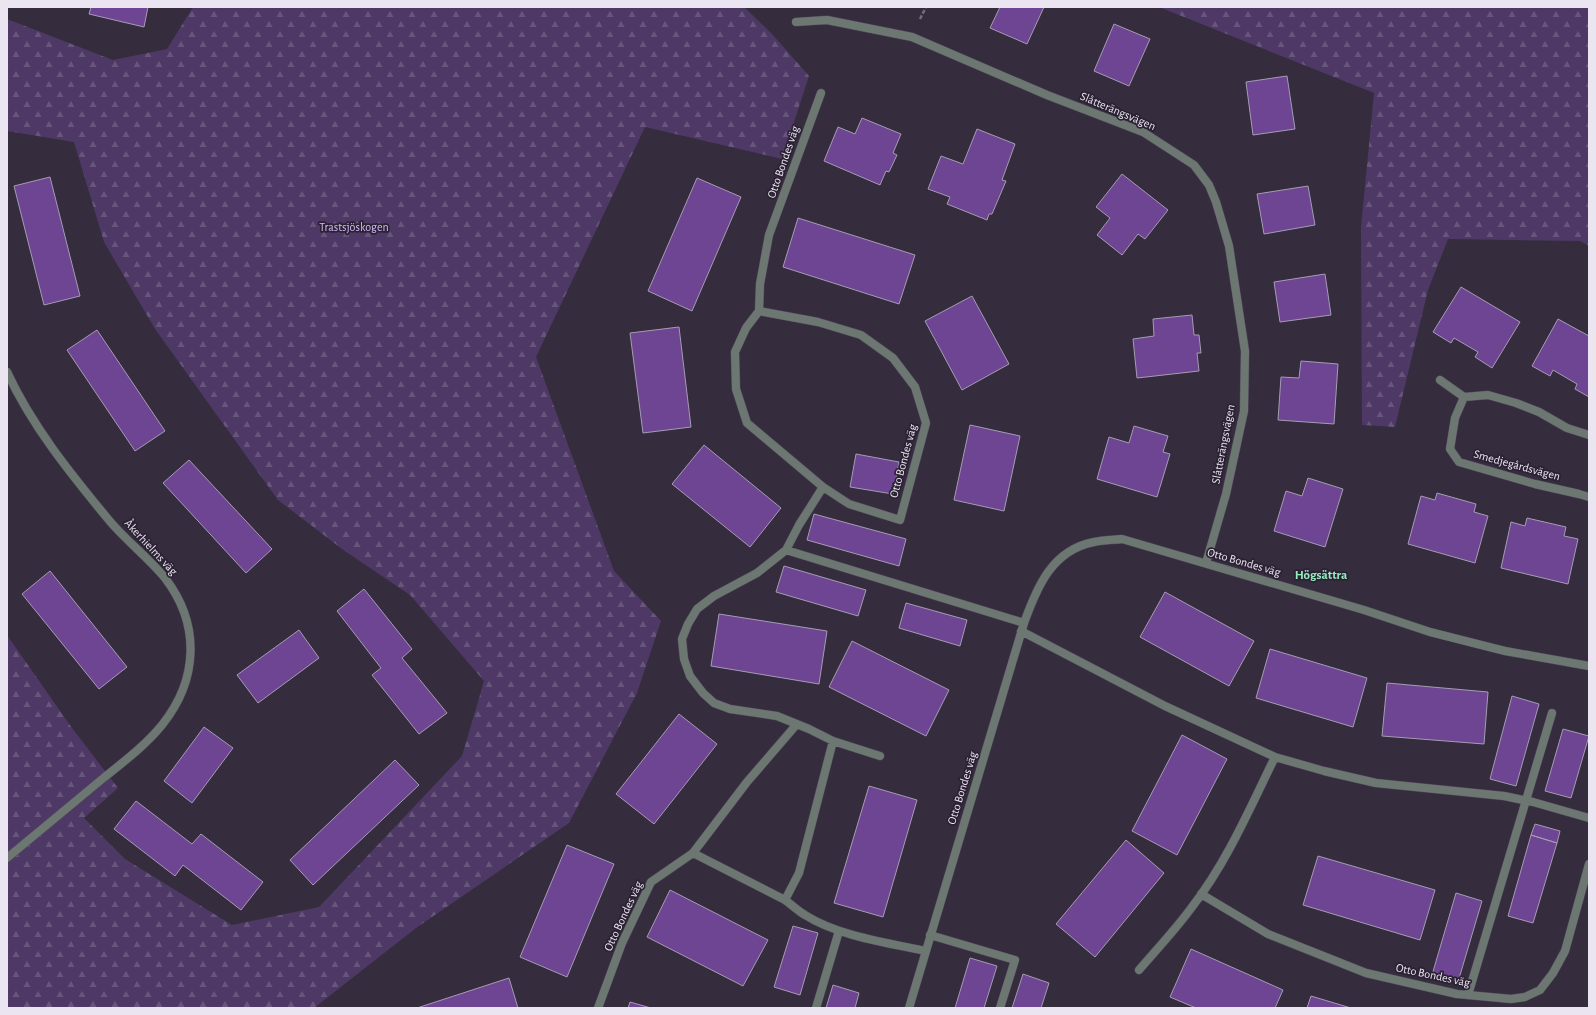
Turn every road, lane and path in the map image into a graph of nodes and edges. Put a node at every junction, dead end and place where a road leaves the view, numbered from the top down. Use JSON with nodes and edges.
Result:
{"nodes":[{"id":1,"x":796,"y":22,"type":"dead end"},
{"id":2,"x":821,"y":93,"type":"dead end"},
{"id":3,"x":759,"y":311,"type":"junction"},
{"id":4,"x":7,"y":372,"type":"edge"},
{"id":5,"x":1440,"y":380,"type":"dead end"},
{"id":6,"x":1464,"y":397,"type":"junction"},
{"id":7,"x":1589,"y":435,"type":"edge"},
{"id":8,"x":823,"y":487,"type":"junction"},
{"id":9,"x":1589,"y":497,"type":"edge"},
{"id":10,"x":786,"y":550,"type":"junction"},
{"id":11,"x":1206,"y":563,"type":"junction"},
{"id":12,"x":1024,"y":623,"type":"junction"},
{"id":13,"x":1021,"y":631,"type":"junction"},
{"id":14,"x":1589,"y":666,"type":"edge"},
{"id":15,"x":1552,"y":713,"type":"dead end"},
{"id":16,"x":796,"y":724,"type":"junction"},
{"id":17,"x":834,"y":741,"type":"junction"},
{"id":18,"x":880,"y":756,"type":"dead end"},
{"id":19,"x":1275,"y":757,"type":"junction"},
{"id":20,"x":1525,"y":800,"type":"junction"},
{"id":21,"x":1589,"y":818,"type":"edge"},
{"id":22,"x":694,"y":853,"type":"junction"},
{"id":23,"x":7,"y":858,"type":"edge"},
{"id":24,"x":1589,"y":864,"type":"edge"},
{"id":25,"x":1201,"y":894,"type":"junction"},
{"id":26,"x":785,"y":900,"type":"junction"},
{"id":27,"x":839,"y":931,"type":"junction"},
{"id":28,"x":930,"y":935,"type":"junction"},
{"id":29,"x":926,"y":951,"type":"junction"},
{"id":30,"x":1139,"y":970,"type":"dead end"},
{"id":31,"x":1468,"y":995,"type":"junction"},
{"id":32,"x":598,"y":1008,"type":"edge"},
{"id":33,"x":816,"y":1008,"type":"edge"},
{"id":34,"x":909,"y":1008,"type":"edge"},
{"id":35,"x":1000,"y":1008,"type":"edge"}],
"edges":[{"from":1,"to":11,"type":"street","name":"Slåtterängsvägen"},
{"from":2,"to":3,"type":"street","name":"Otto Bondes väg"},
{"from":3,"to":8,"type":"street","name":"Otto Bondes väg"},
{"from":3,"to":8,"type":"street","name":"Otto Bondes väg"},
{"from":4,"to":23,"type":"street","name":"Åkerhielms väg"},
{"from":5,"to":6,"type":"street"},
{"from":6,"to":7,"type":"street"},
{"from":6,"to":9,"type":"street","name":"Smedjegårdsvägen"},
{"from":8,"to":10,"type":"street"},
{"from":10,"to":12,"type":"street"},
{"from":10,"to":16,"type":"street"},
{"from":11,"to":12,"type":"street","name":"Otto Bondes väg"},
{"from":11,"to":14,"type":"street","name":"Otto Bondes väg"},
{"from":12,"to":13,"type":"street","name":"Otto Bondes väg"},
{"from":13,"to":19,"type":"street"},
{"from":13,"to":28,"type":"street","name":"Otto Bondes väg"},
{"from":15,"to":20,"type":"street"},
{"from":16,"to":17,"type":"street"},
{"from":16,"to":22,"type":"street","name":"Otto Bondes väg"},
{"from":17,"to":18,"type":"street"},
{"from":17,"to":26,"type":"street"},
{"from":19,"to":20,"type":"street"},
{"from":19,"to":25,"type":"street"},
{"from":20,"to":21,"type":"street"},
{"from":20,"to":31,"type":"street"},
{"from":22,"to":26,"type":"street"},
{"from":22,"to":32,"type":"street","name":"Otto Bondes väg"},
{"from":24,"to":31,"type":"street","name":"Otto Bondes väg"},
{"from":25,"to":30,"type":"street"},
{"from":25,"to":31,"type":"street","name":"Otto Bondes väg"},
{"from":26,"to":27,"type":"street"},
{"from":27,"to":29,"type":"street"},
{"from":27,"to":33,"type":"street"},
{"from":28,"to":29,"type":"street","name":"Otto Bondes väg"},
{"from":28,"to":35,"type":"street"},
{"from":29,"to":34,"type":"street","name":"Otto Bondes väg"}]}
